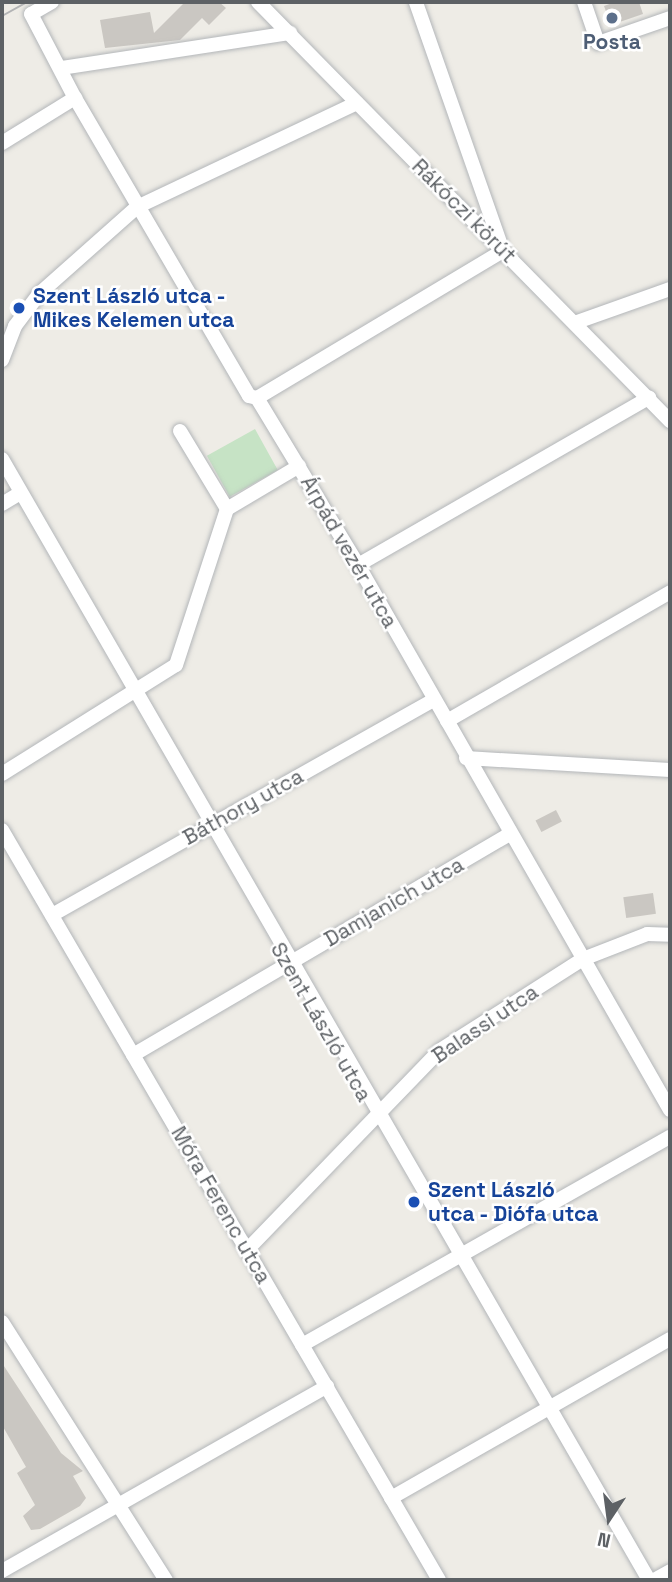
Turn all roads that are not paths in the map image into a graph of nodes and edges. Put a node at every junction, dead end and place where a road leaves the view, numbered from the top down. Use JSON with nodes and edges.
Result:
{"nodes":[{"id":1,"x":258,"y":2,"type":"edge"},
{"id":2,"x":415,"y":2,"type":"edge"},
{"id":3,"x":584,"y":2,"type":"edge"},
{"id":4,"x":49,"y":4,"type":"edge"},
{"id":5,"x":670,"y":18,"type":"edge"},
{"id":6,"x":290,"y":33,"type":"junction"},
{"id":7,"x":61,"y":68,"type":"junction"},
{"id":8,"x":75,"y":97,"type":"junction"},
{"id":9,"x":358,"y":103,"type":"junction"},
{"id":10,"x":2,"y":143,"type":"edge"},
{"id":11,"x":137,"y":207,"type":"junction"},
{"id":12,"x":503,"y":251,"type":"junction"},
{"id":13,"x":670,"y":289,"type":"edge"},
{"id":14,"x":577,"y":322,"type":"junction"},
{"id":15,"x":8,"y":324,"type":"edge"},
{"id":16,"x":2,"y":360,"type":"edge"},
{"id":17,"x":257,"y":398,"type":"junction"},
{"id":18,"x":659,"y":403,"type":"edge"},
{"id":19,"x":670,"y":421,"type":"edge"},
{"id":20,"x":180,"y":430,"type":"dead end"},
{"id":21,"x":2,"y":459,"type":"edge"},
{"id":22,"x":299,"y":466,"type":"junction"},
{"id":23,"x":17,"y":495,"type":"junction"},
{"id":24,"x":2,"y":503,"type":"edge"},
{"id":25,"x":228,"y":509,"type":"junction"},
{"id":26,"x":358,"y":565,"type":"junction"},
{"id":27,"x":670,"y":592,"type":"edge"},
{"id":28,"x":134,"y":694,"type":"junction"},
{"id":29,"x":434,"y":700,"type":"junction"},
{"id":30,"x":447,"y":721,"type":"junction"},
{"id":31,"x":467,"y":758,"type":"junction"},
{"id":32,"x":670,"y":770,"type":"edge"},
{"id":33,"x":2,"y":774,"type":"edge"},
{"id":34,"x":209,"y":827,"type":"junction"},
{"id":35,"x":2,"y":830,"type":"edge"},
{"id":36,"x":510,"y":834,"type":"junction"},
{"id":37,"x":52,"y":915,"type":"junction"},
{"id":38,"x":670,"y":935,"type":"edge"},
{"id":39,"x":583,"y":958,"type":"junction"},
{"id":40,"x":288,"y":963,"type":"junction"},
{"id":41,"x":133,"y":1055,"type":"junction"},
{"id":42,"x":670,"y":1110,"type":"edge"},
{"id":43,"x":374,"y":1113,"type":"junction"},
{"id":44,"x":670,"y":1138,"type":"edge"},
{"id":45,"x":248,"y":1249,"type":"junction"},
{"id":46,"x":459,"y":1256,"type":"junction"},
{"id":47,"x":2,"y":1322,"type":"edge"},
{"id":48,"x":670,"y":1339,"type":"edge"},
{"id":49,"x":302,"y":1345,"type":"junction"},
{"id":50,"x":327,"y":1387,"type":"junction"},
{"id":51,"x":547,"y":1409,"type":"junction"},
{"id":52,"x":391,"y":1498,"type":"junction"},
{"id":53,"x":120,"y":1504,"type":"junction"},
{"id":54,"x":2,"y":1571,"type":"edge"},
{"id":55,"x":670,"y":1572,"type":"edge"},
{"id":56,"x":166,"y":1580,"type":"edge"},
{"id":57,"x":439,"y":1580,"type":"edge"},
{"id":58,"x":649,"y":1580,"type":"edge"},
{"id":59,"x":654,"y":1580,"type":"edge"}],
"edges":[{"from":1,"to":6,"type":"street","name":"Rákóczi körút"},
{"from":2,"to":12,"type":"street"},
{"from":3,"to":5,"type":"street"},
{"from":4,"to":7,"type":"street","name":"Árpád vezér utca"},
{"from":6,"to":7,"type":"street"},
{"from":6,"to":9,"type":"street","name":"Rákóczi körút"},
{"from":7,"to":8,"type":"street","name":"Árpád vezér utca"},
{"from":8,"to":10,"type":"street"},
{"from":8,"to":11,"type":"street","name":"Árpád vezér utca"},
{"from":9,"to":11,"type":"street"},
{"from":9,"to":12,"type":"street","name":"Rákóczi körút"},
{"from":11,"to":15,"type":"street"},
{"from":11,"to":17,"type":"street","name":"Árpád vezér utca"},
{"from":12,"to":14,"type":"street","name":"Rákóczi körút"},
{"from":12,"to":17,"type":"street"},
{"from":13,"to":14,"type":"street"},
{"from":14,"to":18,"type":"street","name":"Rákóczi körút"},
{"from":15,"to":16,"type":"street"},
{"from":17,"to":22,"type":"street","name":"Árpád vezér utca"},
{"from":18,"to":19,"type":"street","name":"Rákóczi körút"},
{"from":18,"to":26,"type":"street"},
{"from":20,"to":25,"type":"street"},
{"from":21,"to":23,"type":"street","name":"Szent László utca"},
{"from":22,"to":25,"type":"street"},
{"from":22,"to":26,"type":"street","name":"Árpád vezér utca"},
{"from":23,"to":24,"type":"street"},
{"from":23,"to":28,"type":"street","name":"Szent László utca"},
{"from":25,"to":28,"type":"street"},
{"from":26,"to":29,"type":"street","name":"Árpád vezér utca"},
{"from":27,"to":30,"type":"street"},
{"from":28,"to":33,"type":"street"},
{"from":28,"to":34,"type":"street","name":"Szent László utca"},
{"from":29,"to":30,"type":"street","name":"Árpád vezér utca"},
{"from":29,"to":34,"type":"street","name":"Báthory utca"},
{"from":30,"to":31,"type":"street","name":"Árpád vezér utca"},
{"from":31,"to":32,"type":"street"},
{"from":31,"to":36,"type":"street","name":"Árpád vezér utca"},
{"from":34,"to":37,"type":"street","name":"Báthory utca"},
{"from":34,"to":40,"type":"street","name":"Szent László utca"},
{"from":35,"to":37,"type":"street","name":"Móra Ferenc utca"},
{"from":36,"to":39,"type":"street","name":"Árpád vezér utca"},
{"from":36,"to":40,"type":"street","name":"Damjanich utca"},
{"from":37,"to":41,"type":"street","name":"Móra Ferenc utca"},
{"from":38,"to":39,"type":"street","name":"Balassi utca"},
{"from":39,"to":42,"type":"street","name":"Árpád vezér utca"},
{"from":39,"to":43,"type":"street","name":"Balassi utca"},
{"from":40,"to":41,"type":"street","name":"Damjanich utca"},
{"from":40,"to":43,"type":"street","name":"Szent László utca"},
{"from":41,"to":45,"type":"street","name":"Móra Ferenc utca"},
{"from":43,"to":45,"type":"street","name":"Balassi utca"},
{"from":43,"to":46,"type":"street","name":"Szent László utca"},
{"from":44,"to":46,"type":"street"},
{"from":45,"to":49,"type":"street","name":"Móra Ferenc utca"},
{"from":46,"to":49,"type":"street"},
{"from":46,"to":51,"type":"street","name":"Szent László utca"},
{"from":47,"to":53,"type":"street"},
{"from":48,"to":51,"type":"street"},
{"from":49,"to":50,"type":"street","name":"Móra Ferenc utca"},
{"from":50,"to":52,"type":"street","name":"Móra Ferenc utca"},
{"from":50,"to":53,"type":"street"},
{"from":51,"to":52,"type":"street"},
{"from":51,"to":58,"type":"street","name":"Szent László utca"},
{"from":52,"to":57,"type":"street","name":"Móra Ferenc utca"},
{"from":53,"to":54,"type":"street"},
{"from":53,"to":56,"type":"street"},
{"from":55,"to":59,"type":"street"}]}
